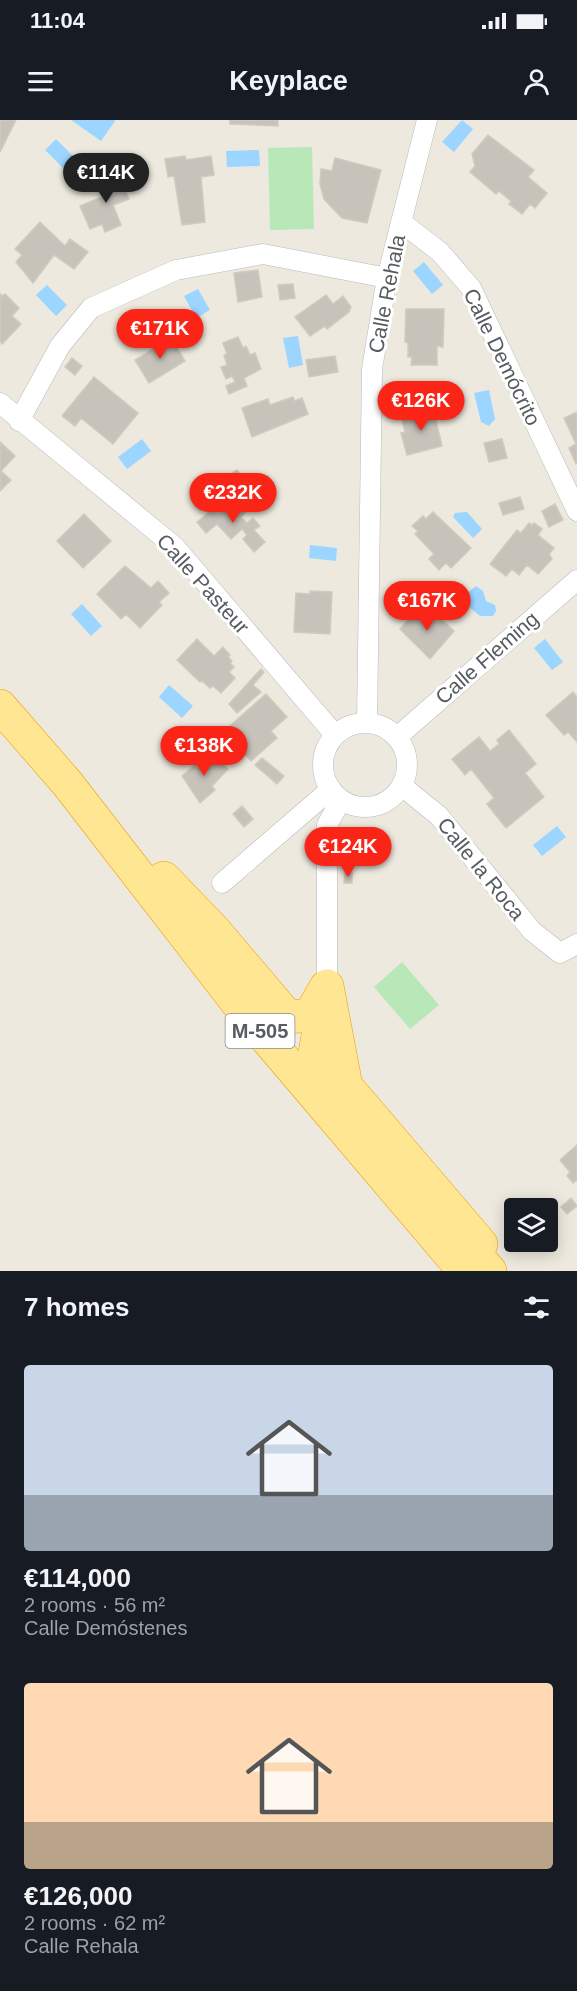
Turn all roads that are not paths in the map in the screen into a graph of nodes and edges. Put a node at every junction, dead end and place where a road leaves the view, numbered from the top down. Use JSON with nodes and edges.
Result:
{"nodes":[{"id":1,"x":427,"y":120,"type":"edge"},
{"id":2,"x":401,"y":222,"type":"junction"},
{"id":3,"x":387,"y":278,"type":"junction"},
{"id":4,"x":0,"y":403,"type":"edge"},
{"id":5,"x":19,"y":421,"type":"junction"},
{"id":6,"x":577,"y":511,"type":"edge"},
{"id":7,"x":577,"y":580,"type":"edge"},
{"id":8,"x":0,"y":706,"type":"edge"},
{"id":9,"x":367,"y":723,"type":"junction"},
{"id":10,"x":335,"y":735,"type":"junction"},
{"id":11,"x":397,"y":737,"type":"junction"},
{"id":12,"x":67,"y":783,"type":"junction"},
{"id":13,"x":402,"y":786,"type":"junction"},
{"id":14,"x":336,"y":795,"type":"junction"},
{"id":15,"x":115,"y":826,"type":"junction"},
{"id":16,"x":222,"y":883,"type":"dead end"},
{"id":17,"x":569,"y":949,"type":"edge"},
{"id":18,"x":327,"y":986,"type":"junction"},
{"id":19,"x":313,"y":1066,"type":"junction"},
{"id":20,"x":456,"y":1262,"type":"edge"},
{"id":21,"x":490,"y":1271,"type":"edge"},
{"id":22,"x":504,"y":1271,"type":"edge"}],
"edges":[{"from":1,"to":2,"type":"street","name":"Calle Rehala"},
{"from":2,"to":3,"type":"street","name":"Calle Rehala"},
{"from":2,"to":6,"type":"street","name":"Calle Demócrito"},
{"from":3,"to":5,"type":"street"},
{"from":3,"to":9,"type":"street","name":"Calle Rehala"},
{"from":4,"to":5,"type":"street","name":"Calle Pasteur"},
{"from":5,"to":10,"type":"street","name":"Calle Pasteur"},
{"from":7,"to":11,"type":"street","name":"Calle Fleming"},
{"from":8,"to":12,"type":"highway","number":"M-505"},
{"from":9,"to":10,"type":"street"},
{"from":9,"to":11,"type":"street"},
{"from":10,"to":14,"type":"street"},
{"from":11,"to":13,"type":"street"},
{"from":12,"to":15,"type":"highway","number":"M-505"},
{"from":12,"to":20,"type":"highway","number":"M-505"},
{"from":13,"to":14,"type":"street"},
{"from":13,"to":17,"type":"street","name":"Calle la Roca"},
{"from":14,"to":16,"type":"street"},
{"from":14,"to":18,"type":"street"},
{"from":15,"to":18,"type":"highway"},
{"from":15,"to":19,"type":"highway","number":"M-505"},
{"from":18,"to":19,"type":"highway"},
{"from":18,"to":22,"type":"highway"},
{"from":19,"to":20,"type":"highway"},
{"from":19,"to":21,"type":"highway","number":"M-505"}]}
